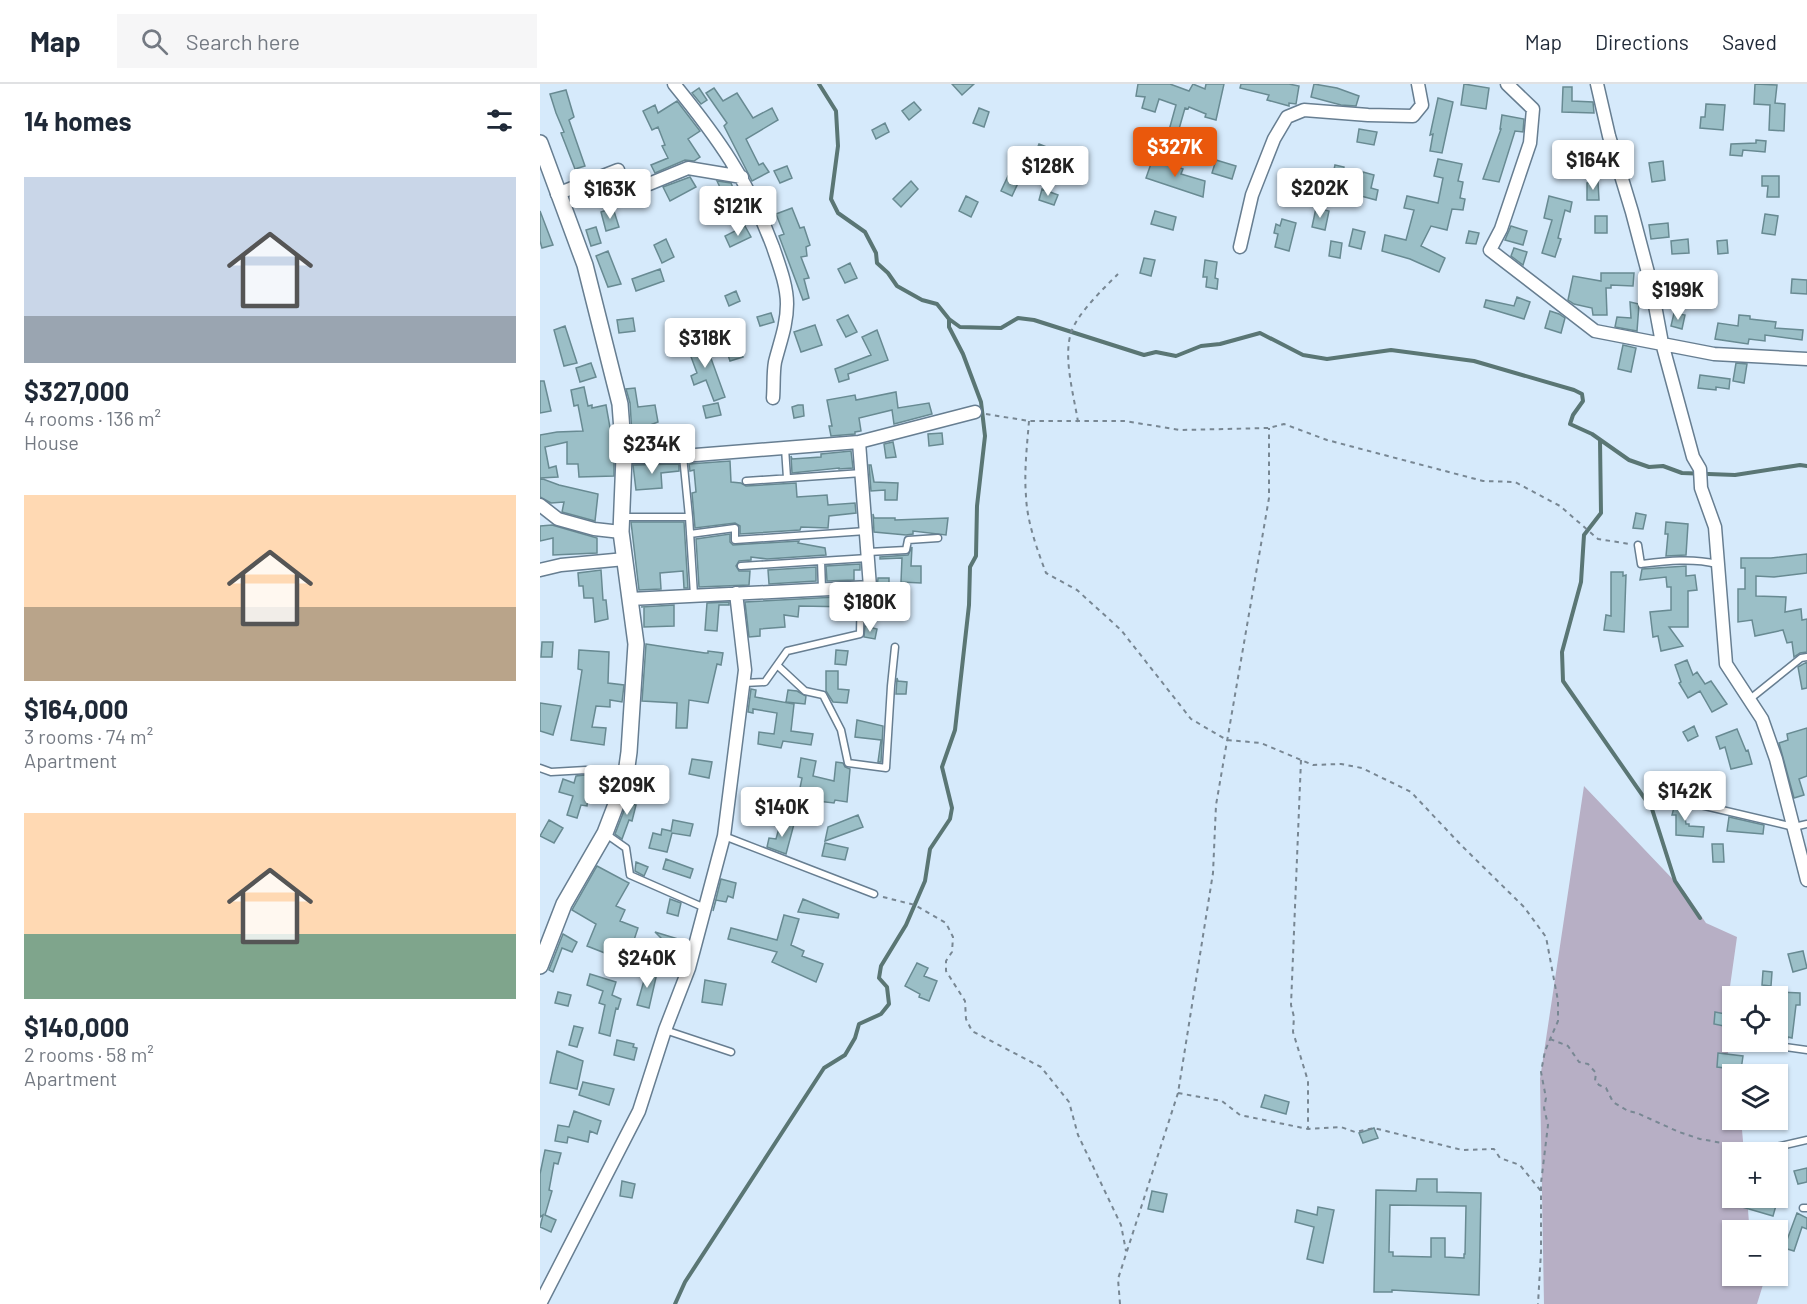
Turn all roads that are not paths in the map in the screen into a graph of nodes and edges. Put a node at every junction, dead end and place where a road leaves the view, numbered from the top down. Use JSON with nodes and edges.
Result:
{"nodes":[{"id":1,"x":674,"y":84,"type":"edge"},
{"id":2,"x":1419,"y":84,"type":"edge"},
{"id":3,"x":1507,"y":84,"type":"edge"},
{"id":4,"x":1597,"y":84,"type":"edge"},
{"id":5,"x":540,"y":143,"type":"edge"},
{"id":6,"x":742,"y":177,"type":"junction"},
{"id":7,"x":557,"y":194,"type":"junction"},
{"id":8,"x":1240,"y":246,"type":"dead end"},
{"id":9,"x":1662,"y":343,"type":"junction"},
{"id":10,"x":1807,"y":359,"type":"edge"},
{"id":11,"x":773,"y":398,"type":"dead end"},
{"id":12,"x":975,"y":412,"type":"road end"},
{"id":13,"x":859,"y":442,"type":"junction"},
{"id":14,"x":785,"y":448,"type":"junction"},
{"id":15,"x":683,"y":456,"type":"junction"},
{"id":16,"x":624,"y":457,"type":"junction"},
{"id":17,"x":862,"y":473,"type":"junction"},
{"id":18,"x":787,"y":478,"type":"junction"},
{"id":19,"x":746,"y":480,"type":"dead end"},
{"id":20,"x":540,"y":505,"type":"edge"},
{"id":21,"x":689,"y":517,"type":"junction"},
{"id":22,"x":621,"y":525,"type":"junction"},
{"id":23,"x":866,"y":531,"type":"junction"},
{"id":24,"x":690,"y":534,"type":"junction"},
{"id":25,"x":938,"y":538,"type":"dead end"},
{"id":26,"x":1638,"y":545,"type":"road end"},
{"id":27,"x":868,"y":555,"type":"junction"},
{"id":28,"x":625,"y":559,"type":"junction"},
{"id":29,"x":821,"y":561,"type":"junction"},
{"id":30,"x":1718,"y":564,"type":"junction"},
{"id":31,"x":741,"y":566,"type":"dead end"},
{"id":32,"x":540,"y":570,"type":"edge"},
{"id":33,"x":861,"y":587,"type":"junction"},
{"id":34,"x":822,"y":589,"type":"junction"},
{"id":35,"x":736,"y":593,"type":"junction"},
{"id":36,"x":694,"y":596,"type":"junction"},
{"id":37,"x":630,"y":599,"type":"junction"},
{"id":38,"x":896,"y":647,"type":"dead end"},
{"id":39,"x":1807,"y":657,"type":"edge"},
{"id":40,"x":777,"y":665,"type":"junction"},
{"id":41,"x":743,"y":683,"type":"junction"},
{"id":42,"x":1750,"y":699,"type":"junction"},
{"id":43,"x":540,"y":768,"type":"edge"},
{"id":44,"x":625,"y":781,"type":"junction"},
{"id":45,"x":1692,"y":803,"type":"dead end"},
{"id":46,"x":1807,"y":824,"type":"edge"},
{"id":47,"x":1794,"y":827,"type":"junction"},
{"id":48,"x":605,"y":833,"type":"junction"},
{"id":49,"x":724,"y":836,"type":"junction"},
{"id":50,"x":1807,"y":879,"type":"edge"},
{"id":51,"x":874,"y":894,"type":"road end"},
{"id":52,"x":705,"y":908,"type":"junction"},
{"id":53,"x":543,"y":949,"type":"edge"},
{"id":54,"x":540,"y":966,"type":"edge"},
{"id":55,"x":665,"y":1030,"type":"junction"},
{"id":56,"x":1788,"y":1047,"type":"edge"},
{"id":57,"x":1807,"y":1050,"type":"edge"},
{"id":58,"x":731,"y":1052,"type":"dead end"},
{"id":59,"x":1807,"y":1140,"type":"edge"},
{"id":60,"x":1788,"y":1144,"type":"edge"},
{"id":61,"x":540,"y":1304,"type":"edge"}],
"edges":[{"from":1,"to":6,"type":"street"},
{"from":2,"to":8,"type":"street"},
{"from":3,"to":9,"type":"street"},
{"from":4,"to":9,"type":"street"},
{"from":5,"to":7,"type":"street"},
{"from":6,"to":7,"type":"street"},
{"from":6,"to":11,"type":"street"},
{"from":7,"to":16,"type":"street"},
{"from":9,"to":10,"type":"street"},
{"from":9,"to":30,"type":"street"},
{"from":12,"to":13,"type":"street"},
{"from":13,"to":14,"type":"street"},
{"from":13,"to":17,"type":"street"},
{"from":14,"to":15,"type":"street"},
{"from":14,"to":18,"type":"lane"},
{"from":15,"to":16,"type":"street"},
{"from":15,"to":21,"type":"lane"},
{"from":16,"to":22,"type":"street"},
{"from":17,"to":18,"type":"lane"},
{"from":17,"to":23,"type":"street"},
{"from":18,"to":19,"type":"lane"},
{"from":20,"to":22,"type":"street"},
{"from":21,"to":22,"type":"lane"},
{"from":21,"to":24,"type":"lane"},
{"from":22,"to":28,"type":"street"},
{"from":23,"to":24,"type":"lane"},
{"from":23,"to":27,"type":"street"},
{"from":24,"to":36,"type":"lane"},
{"from":25,"to":27,"type":"lane"},
{"from":26,"to":30,"type":"lane"},
{"from":27,"to":29,"type":"lane"},
{"from":27,"to":33,"type":"street"},
{"from":28,"to":32,"type":"street"},
{"from":28,"to":37,"type":"street"},
{"from":29,"to":31,"type":"lane"},
{"from":29,"to":34,"type":"lane"},
{"from":30,"to":42,"type":"street"},
{"from":33,"to":34,"type":"street"},
{"from":33,"to":40,"type":"lane"},
{"from":34,"to":35,"type":"street"},
{"from":35,"to":36,"type":"street"},
{"from":35,"to":41,"type":"street"},
{"from":36,"to":37,"type":"street"},
{"from":37,"to":44,"type":"street"},
{"from":38,"to":40,"type":"lane"},
{"from":39,"to":42,"type":"lane"},
{"from":40,"to":41,"type":"lane"},
{"from":41,"to":49,"type":"street"},
{"from":42,"to":47,"type":"street"},
{"from":43,"to":44,"type":"lane"},
{"from":44,"to":48,"type":"street"},
{"from":45,"to":47,"type":"lane"},
{"from":46,"to":47,"type":"lane"},
{"from":47,"to":50,"type":"street"},
{"from":48,"to":52,"type":"lane"},
{"from":48,"to":53,"type":"street"},
{"from":49,"to":51,"type":"lane"},
{"from":49,"to":52,"type":"street"},
{"from":52,"to":55,"type":"street"},
{"from":53,"to":54,"type":"street"},
{"from":55,"to":58,"type":"lane"},
{"from":55,"to":61,"type":"street"},
{"from":56,"to":57,"type":"lane"},
{"from":59,"to":60,"type":"lane"}]}
